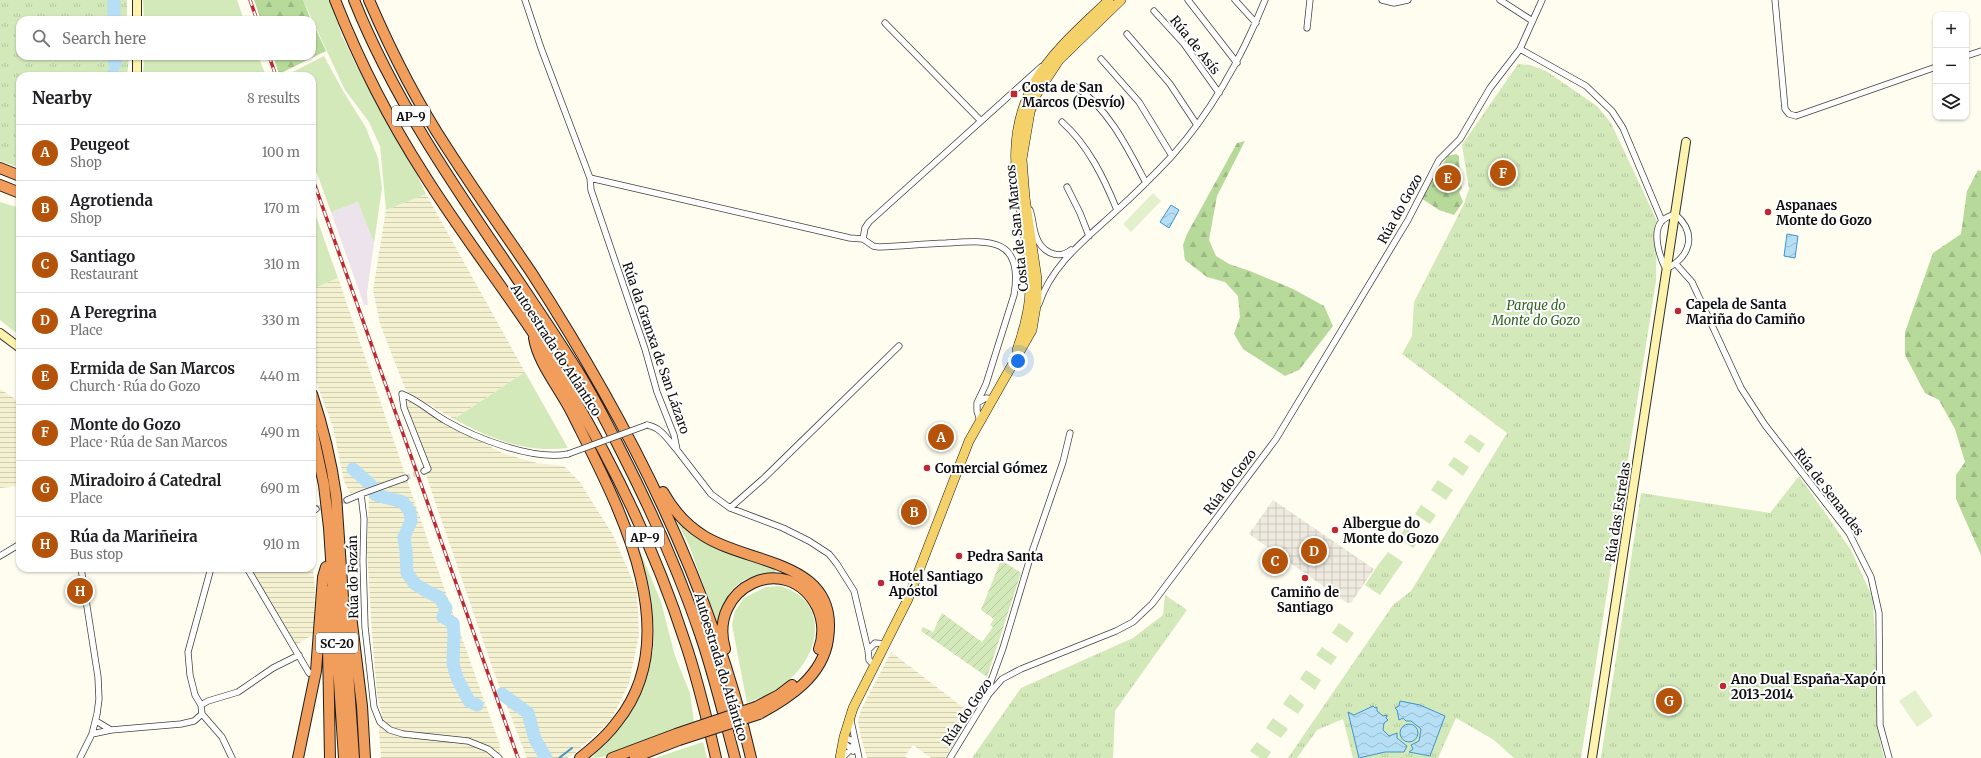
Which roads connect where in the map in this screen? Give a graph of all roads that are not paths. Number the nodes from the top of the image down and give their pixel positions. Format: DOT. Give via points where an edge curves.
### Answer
graph roads {
  1 [pos="138,0"];
  2 [pos="335,0"];
  3 [pos="354,0"];
  4 [pos="369,0"];
  5 [pos="525,0"];
  6 [pos="1109,0"];
  7 [pos="1121,0"];
  8 [pos="1188,0"];
  9 [pos="1235,0"];
  10 [pos="1265,0"];
  11 [pos="1310,0"];
  12 [pos="1382,0"];
  13 [pos="1408,0"];
  14 [pos="1500,0"];
  15 [pos="1542,0"];
  16 [pos="1775,0"];
  17 [pos="1154,11"];
  18 [pos="137,16"];
  19 [pos="1531,20"];
  20 [pos="885,23"];
  21 [pos="1256,23"];
  22 [pos="1307,28"];
  23 [pos="1127,34"];
  24 [pos="1520,49"];
  25 [pos="1981,51"];
  26 [pos="1969,55"];
  27 [pos="1057,56"];
  28 [pos="1100,58"];
  29 [pos="137,60"];
  30 [pos="1237,63"];
  31 [pos="1933,68"];
  32 [pos="137,72"];
  33 [pos="1024,83"];
  34 [pos="1076,87"];
  35 [pos="1031,90"];
  36 [pos="1013,93"];
  37 [pos="1219,93"];
  38 [pos="1030,112"];
  39 [pos="981,121"];
  40 [pos="1062,122"];
  41 [pos="1197,125"];
  42 [pos="1686,142"];
  43 [pos="1172,156"];
  44 [pos="0,168"];
  45 [pos="16,174"];
  46 [pos="590,178"];
  47 [pos="1146,183"];
  48 [pos="0,185"];
  49 [pos="1067,187"];
  50 [pos="16,191"];
  51 [pos="1025,198"];
  52 [pos="1118,210"];
  53 [pos="1675,214"];
  54 [pos="1662,221"];
  55 [pos="1088,236"];
  56 [pos="863,239"];
  57 [pos="1081,243"];
  58 [pos="1676,264"];
  59 [pos="1666,269"];
  60 [pos="1035,315"];
  61 [pos="0,333"];
  62 [pos="534,334"];
  63 [pos="16,345"];
  64 [pos="899,346"];
  65 [pos="1013,363"];
  66 [pos="986,384"];
  67 [pos="990,398"];
  68 [pos="977,403"];
  69 [pos="316,406"];
  70 [pos="620,420"];
  71 [pos="980,421"];
  72 [pos="1070,433"];
  73 [pos="316,447"];
  74 [pos="677,450"];
  75 [pos="424,472"];
  76 [pos="405,478"];
  77 [pos="361,494"];
  78 [pos="347,500"];
  79 [pos="730,508"];
  80 [pos="329,528"];
  81 [pos="16,546"];
  82 [pos="0,556"];
  83 [pos="326,567"];
  84 [pos="82,572"];
  85 [pos="210,572"];
  86 [pos="249,572"];
  87 [pos="344,602"];
  88 [pos="866,636"];
  89 [pos="875,643"];
  90 [pos="886,644"];
  91 [pos="868,650"];
  92 [pos="299,656"];
  93 [pos="875,666"];
  94 [pos="309,673"];
  95 [pos="731,683"];
  96 [pos="989,694"];
  97 [pos="201,705"];
  98 [pos="362,706"];
  99 [pos="757,711"];
  100 [pos="202,714"];
  101 [pos="850,716"];
  102 [pos="96,721"];
  103 [pos="111,730"];
  104 [pos="92,734"];
  105 [pos="678,737"];
  106 [pos="843,740"];
  107 [pos="855,742"];
  108 [pos="851,749"];
  109 [pos="80,758"];
  110 [pos="232,758"];
  111 [pos="298,758"];
  112 [pos="330,758"];
  113 [pos="344,758"];
  114 [pos="354,758"];
  115 [pos="365,758"];
  116 [pos="369,758"];
  117 [pos="499,758"];
  118 [pos="580,758"];
  119 [pos="612,758"];
  120 [pos="632,758"];
  121 [pos="716,758"];
  122 [pos="735,758"];
  123 [pos="751,758"];
  124 [pos="841,758"];
  125 [pos="859,758"];
  126 [pos="950,758"];
  127 [pos="1592,758"];
  128 [pos="1890,758"];
  1 -- 18 [label="street"];
  2 -- 62 [label="highway, Autoestrada do Atlántico / AP-9" via="362,64 405,142 440,199"];
  3 -- 122 [label="highway, Autoestrada do Atlántico / AP-9" via="408,111 578,372 647,502 701,636"];
  4 -- 70 [label="highway" via="401,71 429,120 531,273"];
  5 -- 46 [label="street, Rúa da Granxa de San Lázaro"];
  6 -- 27 [label="main road, Costa de San Marcos"];
  7 -- 27 [label="main road, Costa de San Marcos"];
  8 -- 30 [label="street"];
  9 -- 21 [label="street"];
  10 -- 21 [label="street"];
  11 -- 22 [label="street"];
  12 -- 13 [label="street" via="1394,3"];
  14 -- 19 [label="street"];
  15 -- 19 [label="street, Rúa do Gozo"];
  16 -- 31 [label="street" via="1785,109 1789,114 1796,116"];
  17 -- 37 [label="street, Rúa de Asís" via="1184,44"];
  19 -- 24 [label="street, Rúa do Gozo"];
  20 -- 39 [label="street"];
  21 -- 30 [label="street"];
  23 -- 41 [label="street" via="1170,84"];
  24 -- 54 [label="street" via="1586,86 1612,111 1623,128"];
  24 -- 96 [label="street, Rúa do Gozo" via="1490,88 1460,139 1439,160 1408,220 1276,439 1152,604 1136,619 1116,631 1010,674"];
  25 -- 26 [label="street"];
  27 -- 33 [label="street"];
  27 -- 35 [label="main road, Costa de San Marcos"];
  27 -- 38 [label="main road, Costa de San Marcos"];
  28 -- 43 [label="street" via="1138,102"];
  29 -- 32 [label="street"];
  30 -- 37 [label="street"];
  33 -- 35 [label="street"];
  33 -- 35 [label="street" via="1031,80"];
  33 -- 36 [label="street"];
  34 -- 47 [label="street" via="1100,109 1112,125"];
  35 -- 36 [label="street"];
  35 -- 38 [label="main road"];
  35 -- 65 [label="main road, Costa de San Marcos" via="1018,132 1014,162 1030,289 1025,325"];
  36 -- 39 [label="street"];
  37 -- 41 [label="street"];
  38 -- 51 [label="main road, Costa de San Marcos" via="1023,152"];
  39 -- 56 [label="street" via="869,222"];
  40 -- 52 [label="street" via="1095,163"];
  41 -- 43 [label="street"];
  42 -- 53 [label="street, Rúa das Estrelas"];
  43 -- 47 [label="street"];
  44 -- 45 [label="highway"];
  46 -- 56 [label="street" via="710,207"];
  46 -- 74 [label="street, Rúa da Granxa de San Lázaro" via="591,190"];
  47 -- 52 [label="street"];
  48 -- 50 [label="highway"];
  49 -- 55 [label="street"];
  51 -- 57 [label="street" via="1033,218 1035,234 1046,250 1061,255"];
  51 -- 60 [label="main road, Costa de San Marcos" via="1036,270"];
  52 -- 55 [label="street"];
  53 -- 54 [label="street"];
  53 -- 58 [label="street" via="1685,226 1689,240 1688,249"];
  53 -- 59 [label="street, Rúa das Estrelas"];
  54 -- 59 [label="street, Rúa das Estrelas" via="1658,233 1658,246"];
  55 -- 57 [label="street"];
  56 -- 66 [label="street, Costa de San Marcos" via="879,247 982,241 1003,247 1009,254 1015,268 1014,296"];
  57 -- 60 [label="street" via="1051,278"];
  58 -- 59 [label="street"];
  58 -- 128 [label="street, Rúa de Senandes" via="1692,282 1741,388 1765,425 1849,533 1871,577 1879,613 1880,726"];
  59 -- 127 [label="street, Rúa das Estrelas"];
  60 -- 65 [label="main road, Costa de San Marcos" via="1031,334"];
  61 -- 63 [label="street"];
  62 -- 118 [label="highway" via="536,351 571,411 614,500 633,550 648,614 648,641 639,684 619,721"];
  62 -- 121 [label="highway, Autoestrada do Atlántico / AP-9" via="602,448 647,542 685,641 702,696"];
  64 -- 79 [label="street"];
  65 -- 67 [label="main road, Costa de San Marcos"];
  66 -- 67 [label="street, Costa de San Marcos"];
  66 -- 68 [label="street, Costa de San Marcos"];
  67 -- 68 [label="street"];
  67 -- 71 [label="main road, Costa de San Marcos"];
  68 -- 71 [label="street"];
  69 -- 87 [label="highway, SC-20" via="332,468"];
  70 -- 95 [label="highway" via="676,535 710,620"];
  70 -- 99 [label="highway" via="626,423 654,478 676,512 691,526 716,542 796,571 822,598 829,614 830,627 828,642 815,671 804,685 783,701"];
  71 -- 90 [label="main road, Costa de San Marcos" via="957,470 913,589"];
  72 -- 96 [label="street" via="1003,648 990,681"];
  73 -- 80 [label="highway, SC-20"];
  74 -- 75 [label="street, bridge" via="659,429 647,425 559,456 512,449 485,440 446,421 416,400 402,394 404,408 428,469"];
  74 -- 79 [label="street, Rúa da Granxa de San Lázaro" via="711,494"];
  76 -- 77 [label="street"];
  77 -- 78 [label="street"];
  77 -- 117 [label="street, Rúa do Fozán" via="364,519 365,627 374,706 380,722 390,730 403,734 468,741 488,749"];
  79 -- 88 [label="street, Rúa da Granxa de San Lázaro" via="783,528 829,554 854,591"];
  80 -- 83 [label="highway" via="324,536"];
  80 -- 113 [label="highway, SC-20"];
  81 -- 82 [label="street"];
  83 -- 111 [label="highway" via="323,577 316,671"];
  83 -- 112 [label="highway"];
  84 -- 102 [label="street" via="98,677"];
  85 -- 97 [label="street" via="188,652 190,675 195,695"];
  86 -- 92 [label="street"];
  87 -- 98 [label="highway" via="351,615"];
  87 -- 114 [label="highway, SC-20"];
  88 -- 89 [label="street"];
  88 -- 91 [label="street, Rúa da Granxa de San Lázaro"];
  89 -- 90 [label="street"];
  89 -- 91 [label="street"];
  90 -- 93 [label="main road, Costa de San Marcos"];
  91 -- 93 [label="street, Rúa da Granxa de San Lázaro" via="869,660"];
  92 -- 94 [label="street"];
  92 -- 97 [label="street" via="273,668 238,692"];
  93 -- 101 [label="main road, Costa de San Marcos"];
  95 -- 99 [label="highway" via="733,675 722,634 728,606 741,590 761,580 773,578 797,584 813,600 820,615 821,642 816,656 800,680"];
  95 -- 123 [label="highway"];
  96 -- 126 [label="street, Rúa do Gozo"];
  97 -- 100 [label="street"];
  98 -- 115 [label="highway"];
  98 -- 116 [label="highway"];
  99 -- 105 [label="highway, bridge"];
  100 -- 103 [label="street" via="194,721 182,724"];
  100 -- 110 [label="street" via="222,737"];
  101 -- 106 [label="main road, Costa de San Marcos"];
  101 -- 107 [label="street"];
  102 -- 103 [label="street"];
  102 -- 104 [label="street"];
  103 -- 104 [label="street"];
  104 -- 109 [label="street"];
  105 -- 119 [label="highway"];
  105 -- 120 [label="highway"];
  106 -- 107 [label="street"];
  106 -- 108 [label="street"];
  106 -- 124 [label="main road, Costa de San Marcos"];
  107 -- 108 [label="street"];
  107 -- 125 [label="street"];
  108 -- 124 [label="street"];
  108 -- 125 [label="street"];
}
